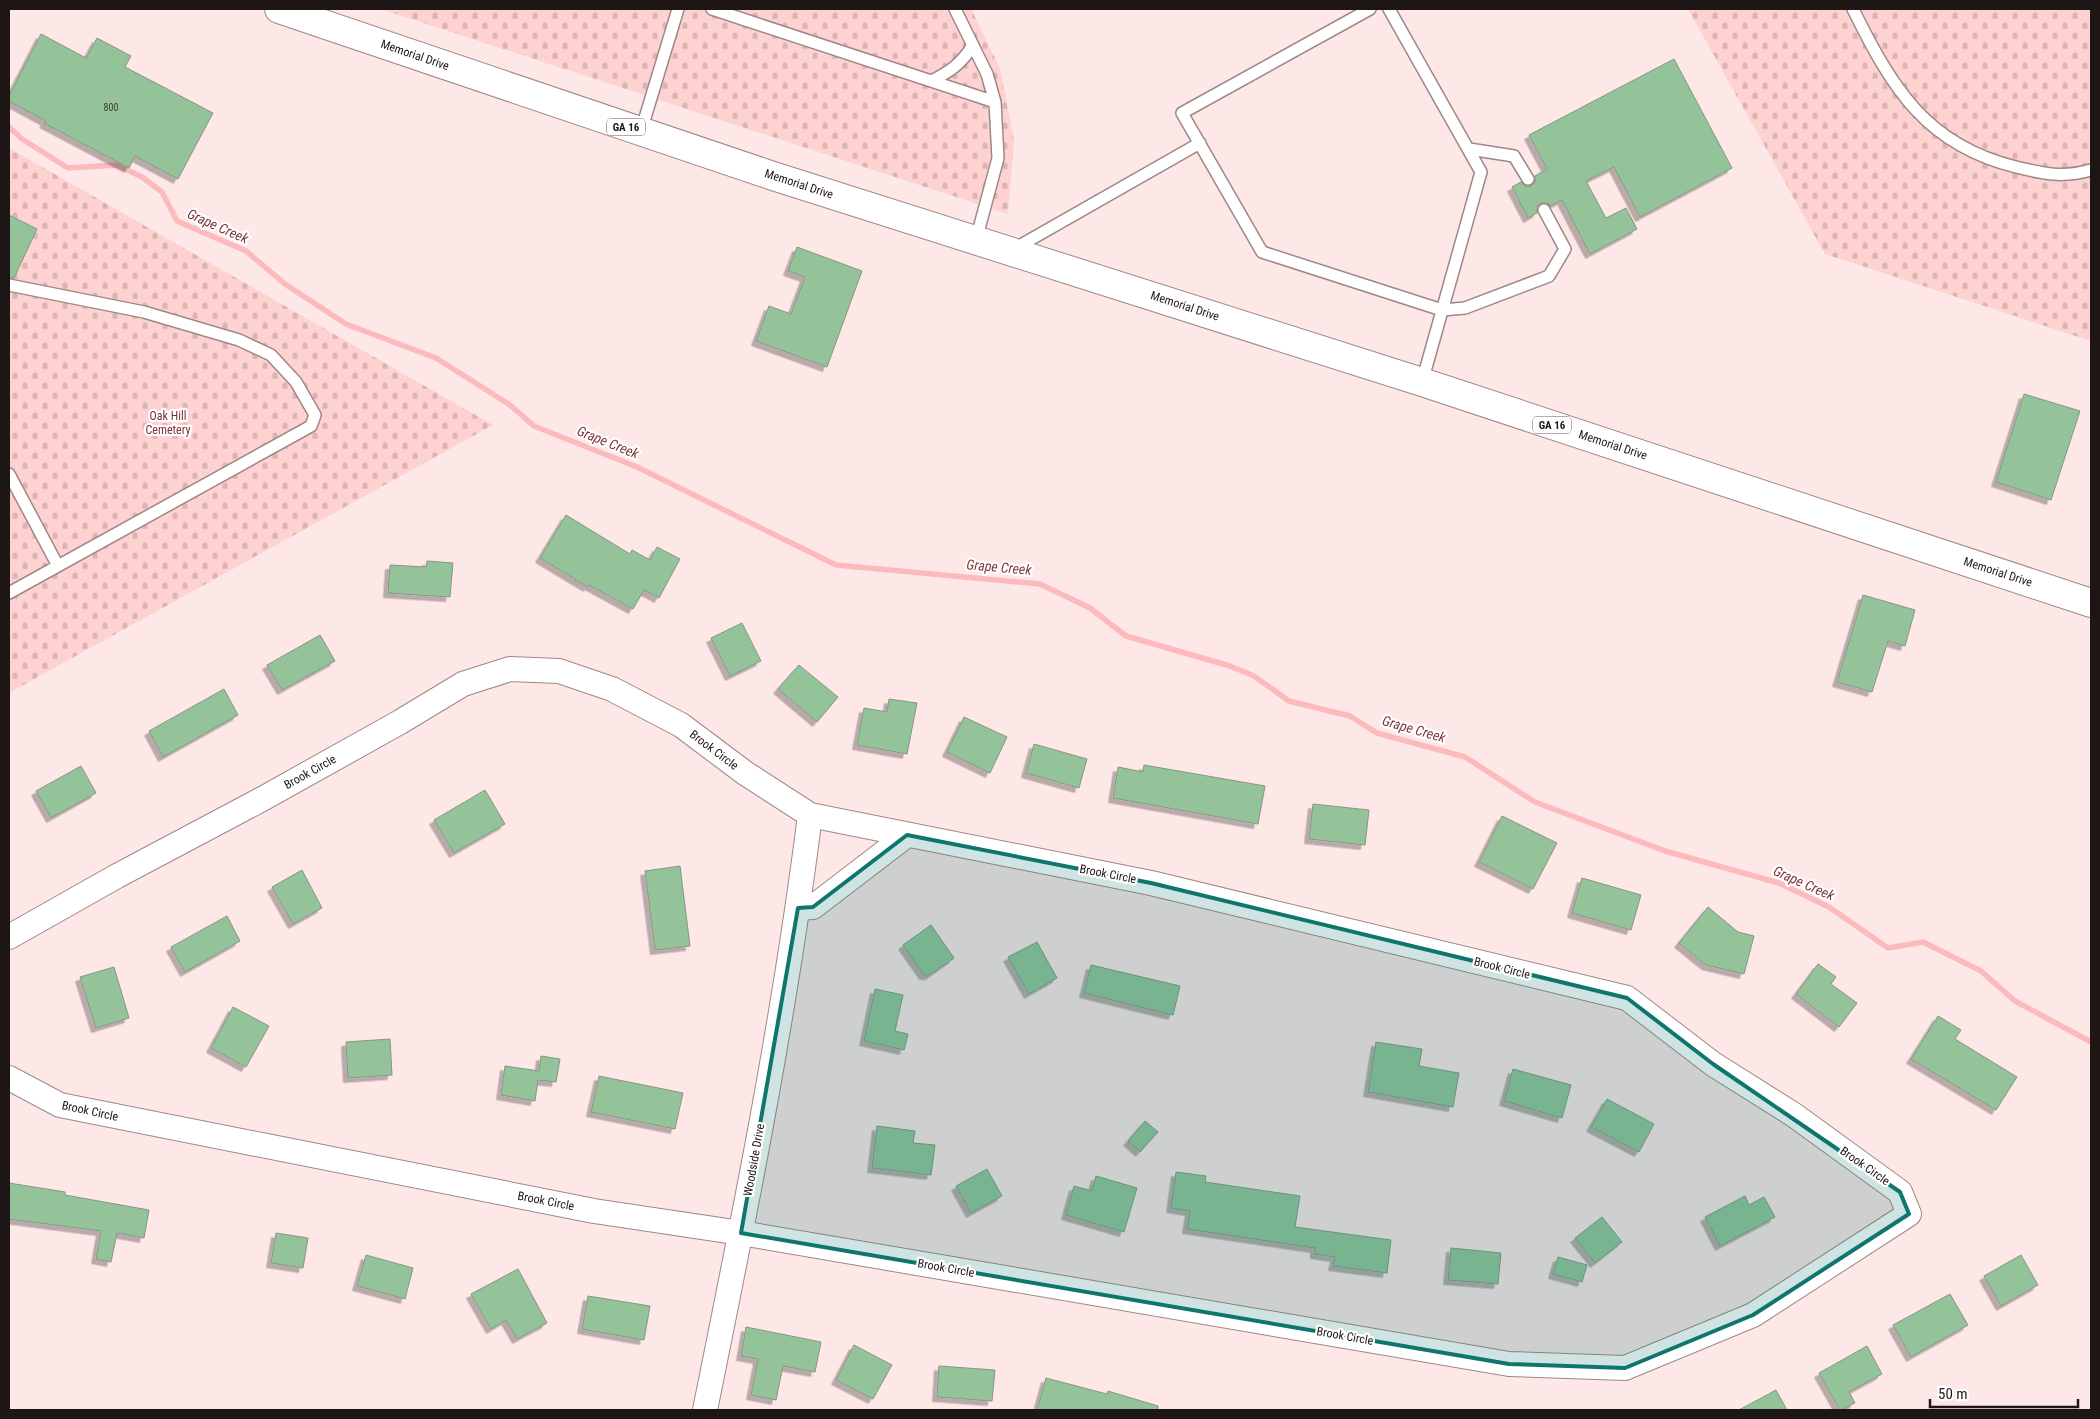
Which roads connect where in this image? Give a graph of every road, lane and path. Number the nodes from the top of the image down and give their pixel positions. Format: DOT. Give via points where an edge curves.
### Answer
graph roads {
  1 [pos="279,9"];
  2 [pos="678,9"];
  3 [pos="712,9"];
  4 [pos="955,9"];
  5 [pos="1370,9"];
  6 [pos="1389,9"];
  7 [pos="1853,9"];
  8 [pos="973,46"];
  9 [pos="931,81"];
  10 [pos="995,102"];
  11 [pos="641,132"];
  12 [pos="1200,143"];
  13 [pos="1469,149"];
  14 [pos="2091,170"];
  15 [pos="1528,179"];
  16 [pos="1544,210"];
  17 [pos="976,240"];
  18 [pos="1011,250"];
  19 [pos="9,285"];
  20 [pos="1442,310"];
  21 [pos="1422,382"];
  22 [pos="9,474"];
  23 [pos="58,566"];
  24 [pos="9,593"];
  25 [pos="2091,603"];
  26 [pos="810,815"];
  27 [pos="907,834"];
  28 [pos="798,908"];
  29 [pos="9,938"];
  30 [pos="9,1078"];
  31 [pos="741,1233"];
  32 [pos="705,1410"];
  1 -- 11 [label="main road, Memorial Drive / GA 16"];
  2 -- 11 [label="lane"];
  3 -- 9 [label="lane"];
  4 -- 8 [label="lane"];
  5 -- 12 [label="lane" via="1182,112"];
  6 -- 13 [label="lane"];
  7 -- 14 [label="lane" via="1895,85 1928,124 1964,148 2001,163 2045,174 2071,176"];
  8 -- 9 [label="lane" via="952,71"];
  8 -- 10 [label="lane" via="987,74"];
  9 -- 10 [label="lane"];
  10 -- 17 [label="lane" via="998,158"];
  11 -- 17 [label="main road, Memorial Drive / GA 16"];
  12 -- 18 [label="lane"];
  12 -- 20 [label="lane" via="1262,252"];
  13 -- 15 [label="lane" via="1514,156"];
  13 -- 20 [label="lane" via="1482,172"];
  16 -- 20 [label="lane" via="1565,249 1549,276 1465,308"];
  17 -- 18 [label="main road, Memorial Drive / GA 16"];
  18 -- 21 [label="main road, Memorial Drive / GA 16"];
  19 -- 23 [label="lane" via="144,312 239,340 271,355 296,382 315,415 311,426"];
  20 -- 21 [label="lane"];
  21 -- 25 [label="main road, Memorial Drive / GA 16"];
  22 -- 23 [label="lane"];
  23 -- 24 [label="lane"];
  26 -- 27 [label="street, Brook Circle"];
  26 -- 28 [label="street, Woodside Drive"];
  26 -- 29 [label="street, Brook Circle" via="681,726 612,689 559,672 510,669 463,684"];
  27 -- 28 [label="street" via="813,907"];
  27 -- 31 [label="street, Brook Circle" via="1151,883 1627,998 1713,1064 1794,1115 1900,1192 1909,1214 1753,1315 1625,1368 1509,1364"];
  28 -- 31 [label="street, Woodside Drive"];
  30 -- 31 [label="street, Brook Circle" via="60,1105 594,1211"];
  31 -- 32 [label="street, Woodside Drive"];
}
